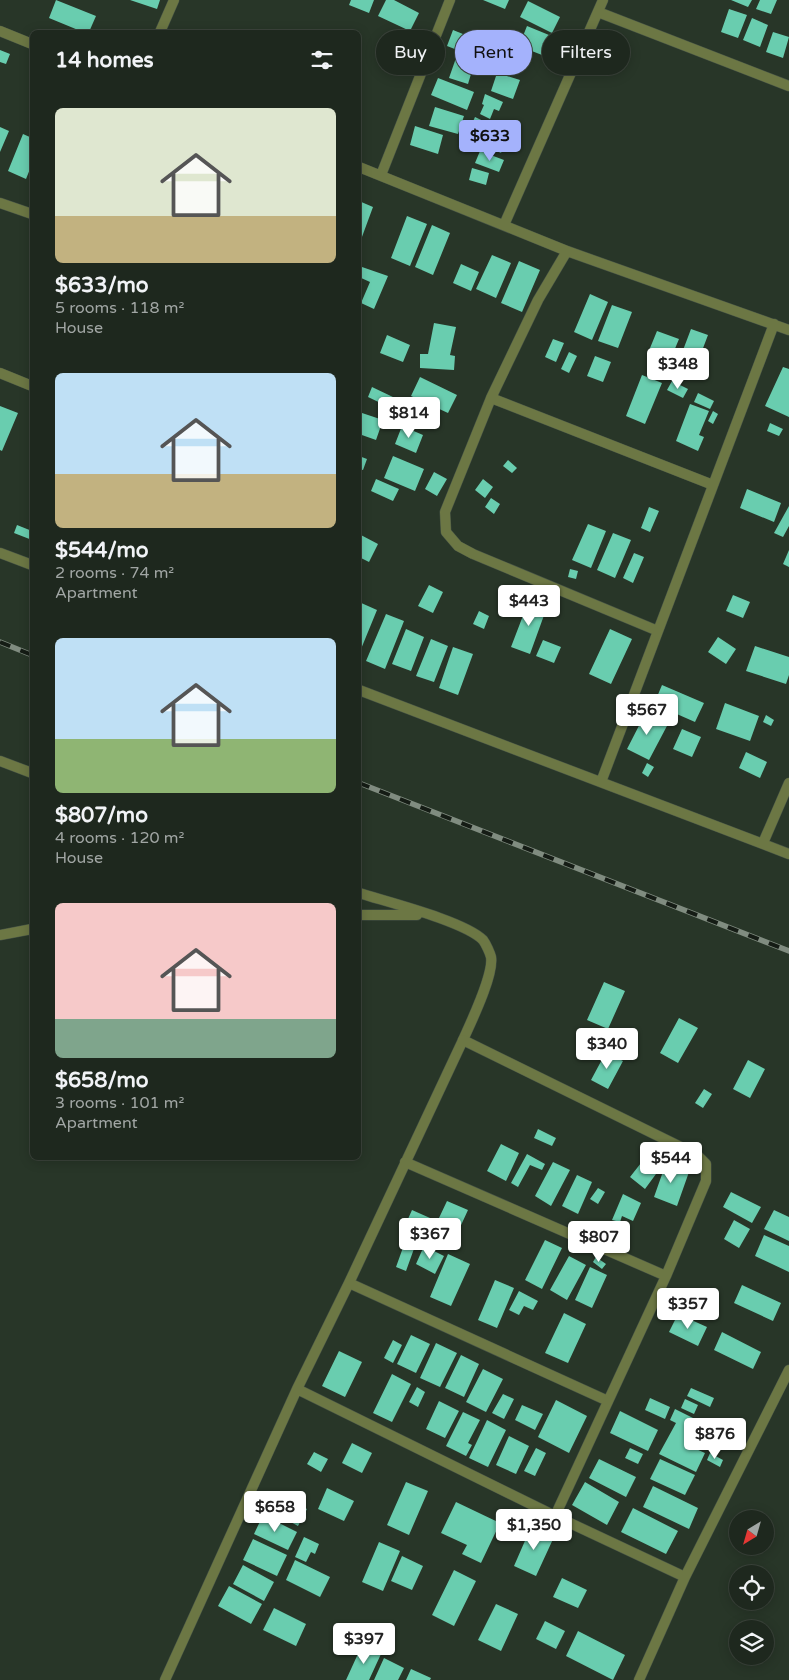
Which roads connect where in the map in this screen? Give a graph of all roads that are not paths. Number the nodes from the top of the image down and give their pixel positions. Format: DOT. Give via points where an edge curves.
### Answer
graph roads {
  1 [pos="174,0"];
  2 [pos="450,0"];
  3 [pos="603,0"];
  4 [pos="598,12"];
  5 [pos="161,30"];
  6 [pos="0,31"];
  7 [pos="30,43"];
  8 [pos="789,86"];
  9 [pos="361,168"];
  10 [pos="381,175"];
  11 [pos="0,202"];
  12 [pos="30,213"];
  13 [pos="504,225"];
  14 [pos="567,251"];
  15 [pos="774,324"];
  16 [pos="789,330"];
  17 [pos="0,373"];
  18 [pos="30,385"];
  19 [pos="491,398"];
  20 [pos="713,485"];
  21 [pos="0,553"];
  22 [pos="30,565"];
  23 [pos="658,631"];
  24 [pos="361,691"];
  25 [pos="0,761"];
  26 [pos="30,773"];
  27 [pos="600,782"];
  28 [pos="789,782"];
  29 [pos="763,843"];
  30 [pos="789,854"];
  31 [pos="361,894"];
  32 [pos="361,915"];
  33 [pos="428,915"];
  34 [pos="30,929"];
  35 [pos="0,935"];
  36 [pos="463,1040"];
  37 [pos="405,1162"];
  38 [pos="666,1276"];
  39 [pos="349,1283"];
  40 [pos="789,1370"];
  41 [pos="296,1389"];
  42 [pos="608,1401"];
  43 [pos="555,1516"];
  44 [pos="685,1577"];
  45 [pos="165,1680"];
  46 [pos="639,1680"];
  1 -- 5 [label="street"];
  2 -- 10 [label="street"];
  3 -- 4 [label="street"];
  4 -- 8 [label="street"];
  4 -- 13 [label="street"];
  6 -- 7 [label="street"];
  9 -- 10 [label="street"];
  10 -- 13 [label="street"];
  11 -- 12 [label="street"];
  13 -- 14 [label="street"];
  14 -- 15 [label="street"];
  14 -- 19 [label="street" via="538,300"];
  15 -- 16 [label="street"];
  15 -- 20 [label="street"];
  17 -- 18 [label="street"];
  19 -- 20 [label="street"];
  19 -- 23 [label="street" via="445,512 446,532 458,546 473,554"];
  20 -- 23 [label="street"];
  21 -- 22 [label="street"];
  23 -- 27 [label="street"];
  24 -- 27 [label="street"];
  25 -- 26 [label="street"];
  27 -- 29 [label="street"];
  28 -- 29 [label="street"];
  29 -- 30 [label="street"];
  31 -- 33 [label="street"];
  32 -- 33 [label="street"];
  33 -- 36 [label="street" via="470,931 484,941 491,958 486,985"];
  34 -- 35 [label="street"];
  36 -- 37 [label="street"];
  36 -- 38 [label="street" via="696,1155 706,1164 706,1181"];
  37 -- 38 [label="street"];
  37 -- 39 [label="street"];
  38 -- 42 [label="street"];
  39 -- 41 [label="street"];
  39 -- 42 [label="street"];
  40 -- 44 [label="street"];
  41 -- 43 [label="street"];
  41 -- 45 [label="street"];
  42 -- 43 [label="street"];
  43 -- 44 [label="street"];
  44 -- 46 [label="street"];
}
